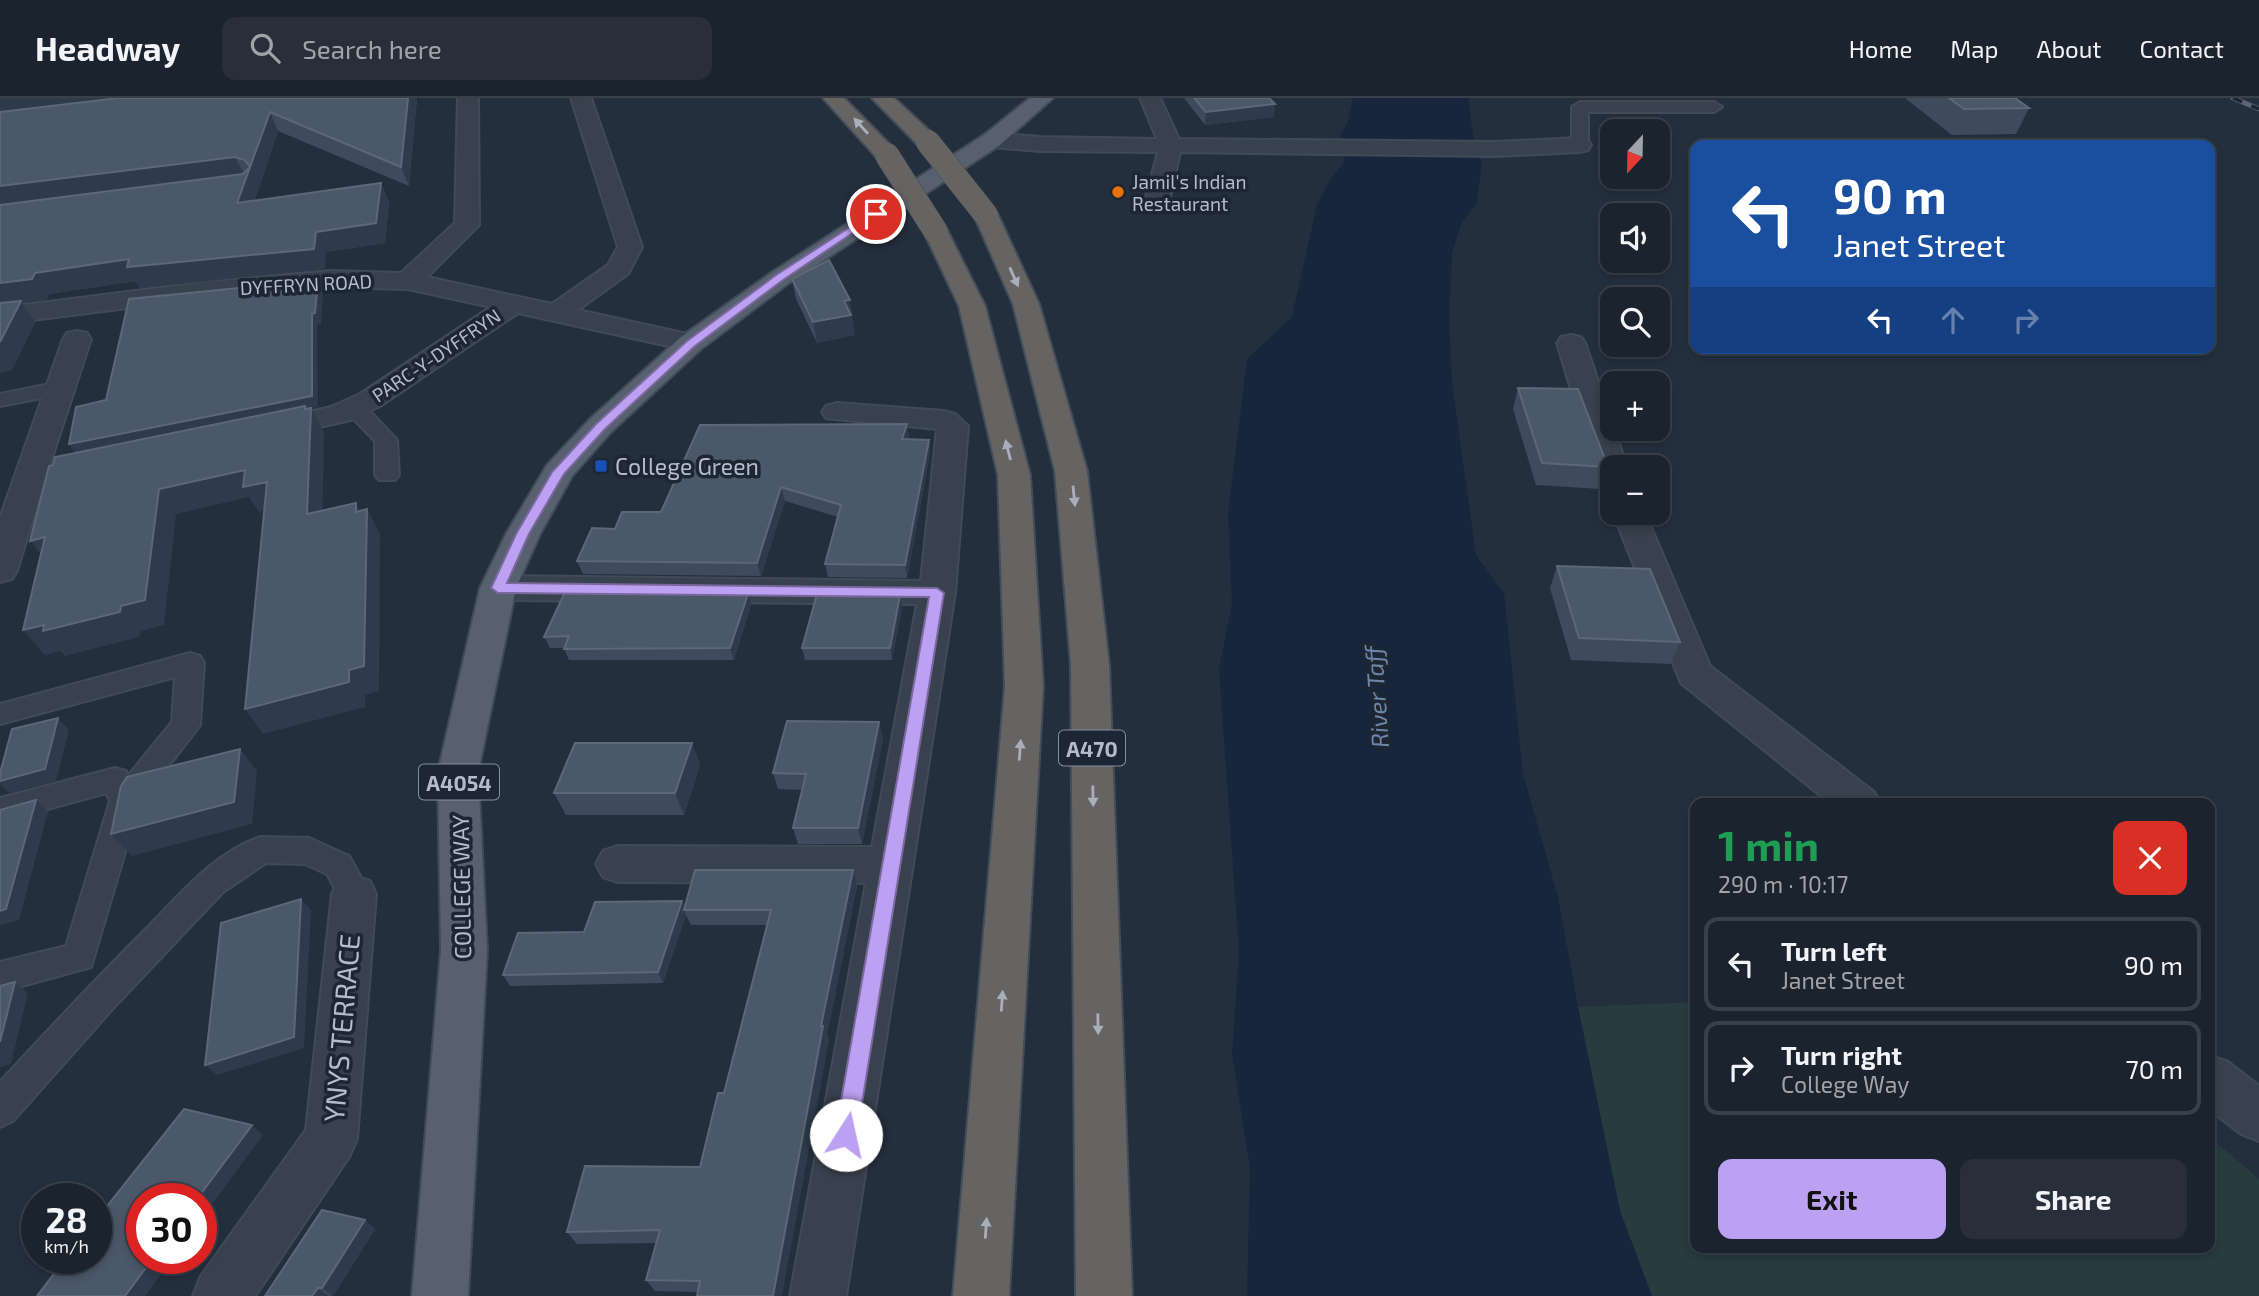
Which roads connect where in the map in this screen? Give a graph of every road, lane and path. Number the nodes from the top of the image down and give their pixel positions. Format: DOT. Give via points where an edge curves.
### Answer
graph roads {
  1 [pos="468,98"];
  2 [pos="581,98"];
  3 [pos="832,98"];
  4 [pos="882,98"];
  5 [pos="1042,98"];
  6 [pos="1150,98"];
  7 [pos="1579,102"];
  8 [pos="1714,107"];
  9 [pos="992,140"];
  10 [pos="1171,145"];
  11 [pos="1580,145"];
  12 [pos="1158,197"];
  13 [pos="408,281"];
  14 [pos="514,303"];
  15 [pos="557,313"];
  16 [pos="0,316"];
  17 [pos="77,339"];
  18 [pos="1571,342"];
  19 [pos="691,343"];
  20 [pos="60,388"];
  21 [pos="0,400"];
  22 [pos="353,408"];
  23 [pos="836,412"];
  24 [pos="239,435"];
  25 [pos="1607,455"];
  26 [pos="134,456"];
  27 [pos="387,475"];
  28 [pos="29,478"];
  29 [pos="1634,525"];
  30 [pos="2,559"];
  31 [pos="498,588"];
  32 [pos="937,593"];
  33 [pos="0,714"];
  34 [pos="1853,798"];
  35 [pos="125,801"];
  36 [pos="0,810"];
  37 [pos="618,864"];
  38 [pos="892,865"];
  39 [pos="354,894"];
  40 [pos="0,977"];
  41 [pos="2215,1083"];
  42 [pos="0,1109"];
  43 [pos="2259,1117"];
  44 [pos="221,1296"];
  45 [pos="440,1296"];
  46 [pos="818,1296"];
  47 [pos="981,1296"];
  48 [pos="1104,1296"];
  1 -- 13 [label="street" via="467,225"];
  2 -- 15 [label="street" via="630,247 619,269"];
  47 -- 3 [label="highway, one-way, bridge" via="1024,686 1014,475 972,306 936,232 887,155"];
  4 -- 48 [label="highway, A470, one-way, bridge" via="928,142 986,215 1027,304 1072,471 1090,665"];
  5 -- 9 [label="main road, A4054"];
  6 -- 10 [label="street"];
  7 -- 8 [label="lane"];
  7 -- 11 [label="lane"];
  9 -- 10 [label="street"];
  9 -- 19 [label="main road, A4054" via="780,278"];
  10 -- 11 [label="street" via="1496,149"];
  10 -- 12 [label="street"];
  13 -- 14 [label="street, DYFFRYN ROAD"];
  13 -- 16 [label="street, DYFFRYN ROAD" via="331,279"];
  14 -- 15 [label="street, DYFFRYN ROAD"];
  14 -- 22 [label="street, PARC-Y-DYFFRYN" via="411,375"];
  15 -- 19 [label="street, DYFFRYN ROAD"];
  17 -- 20 [label="street"];
  18 -- 25 [label="street"];
  19 -- 31 [label="main road, COLLEGE WAY / A4054" via="600,426 558,472"];
  20 -- 21 [label="lane"];
  20 -- 28 [label="street"];
  22 -- 24 [label="street, PARC-Y-DYFFRYN"];
  22 -- 27 [label="lane" via="386,440"];
  23 -- 32 [label="street" via="944,419 953,426"];
  26 -- 28 [label="street"];
  28 -- 30 [label="street"];
  29 -- 34 [label="street" via="1694,674"];
  31 -- 32 [label="street"];
  31 -- 45 [label="main road, COLLEGE WAY / A4054" via="458,772 464,950"];
  32 -- 38 [label="street"];
  33 -- 35 [label="lane" via="190,663 186,725"];
  35 -- 36 [label="lane" via="116,779"];
  35 -- 40 [label="lane" via="79,957"];
  37 -- 38 [label="street"];
  38 -- 46 [label="street"];
  39 -- 42 [label="lane" via="338,865 309,850 260,850 212,883"];
  39 -- 44 [label="street, YNYS TERRACE" via="331,1139"];
  41 -- 43 [label="street"];
}
